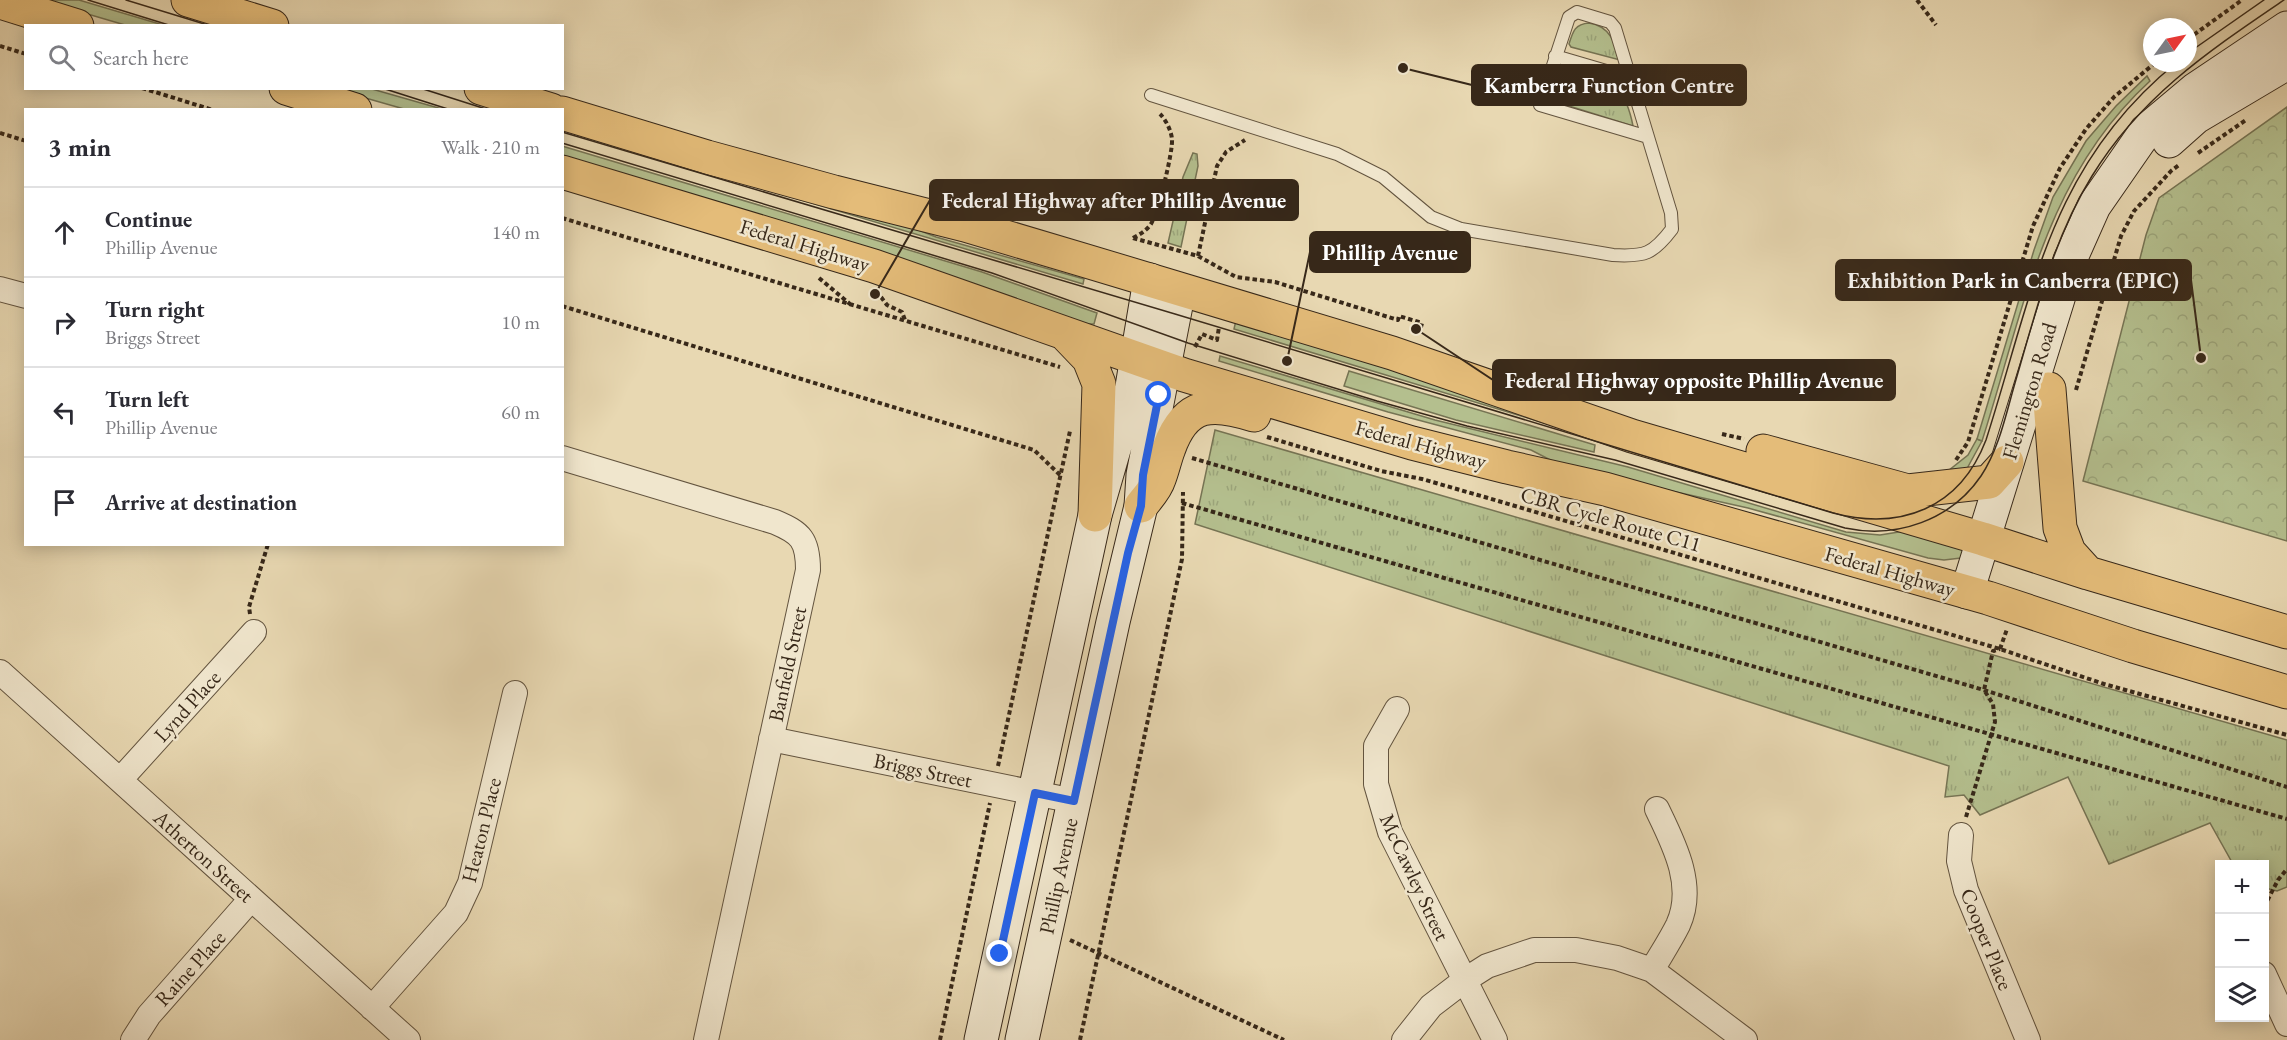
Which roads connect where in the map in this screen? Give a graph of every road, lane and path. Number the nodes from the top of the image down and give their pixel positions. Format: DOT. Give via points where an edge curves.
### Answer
graph roads {
  1 [pos="188,0"];
  2 [pos="1917,0"];
  3 [pos="2241,0"];
  4 [pos="0,2"];
  5 [pos="71,24"];
  6 [pos="266,24"];
  7 [pos="1936,25"];
  8 [pos="2287,28"];
  9 [pos="2197,32"];
  10 [pos="0,46"];
  11 [pos="24,53"];
  12 [pos="1555,56"];
  13 [pos="2287,63"];
  14 [pos="2144,72"];
  15 [pos="1630,78"];
  16 [pos="148,90"];
  17 [pos="292,90"];
  18 [pos="487,90"];
  19 [pos="1151,95"];
  20 [pos="207,108"];
  21 [pos="349,108"];
  22 [pos="545,108"];
  23 [pos="1155,109"];
  24 [pos="564,114"];
  25 [pos="2248,118"];
  26 [pos="0,133"];
  27 [pos="1648,137"];
  28 [pos="24,140"];
  29 [pos="1247,140"];
  30 [pos="2190,158"];
  31 [pos="2180,165"];
  32 [pos="564,173"];
  33 [pos="564,219"];
  34 [pos="1198,256"];
  35 [pos="1165,285"];
  36 [pos="0,289"];
  37 [pos="875,294"];
  38 [pos="24,295"];
  39 [pos="564,307"];
  40 [pos="905,320"];
  41 [pos="1420,331"];
  42 [pos="1061,350"];
  43 [pos="1150,363"];
  44 [pos="2062,390"];
  45 [pos="1070,429"];
  46 [pos="1259,435"];
  47 [pos="1412,443"];
  48 [pos="1675,448"];
  49 [pos="1191,458"];
  50 [pos="564,459"];
  51 [pos="2007,462"];
  52 [pos="1952,463"];
  53 [pos="1060,476"];
  54 [pos="1141,506"];
  55 [pos="1095,515"];
  56 [pos="1993,543"];
  57 [pos="267,546"];
  58 [pos="2088,573"];
  59 [pos="1977,595"];
  60 [pos="254,632"];
  61 [pos="2287,632"];
  62 [pos="2000,649"];
  63 [pos="0,672"];
  64 [pos="1984,690"];
  65 [pos="2287,692"];
  66 [pos="515,693"];
  67 [pos="1397,709"];
  68 [pos="1992,733"];
  69 [pos="2287,735"];
  70 [pos="771,739"];
  71 [pos="120,780"];
  72 [pos="994,784"];
  73 [pos="2287,787"];
  74 [pos="1035,793"];
  75 [pos="1074,801"];
  76 [pos="1657,809"];
  77 [pos="2287,819"];
  78 [pos="1961,835"];
  79 [pos="2287,869"];
  80 [pos="251,899"];
  81 [pos="2269,899"];
  82 [pos="1046,932"];
  83 [pos="1099,953"];
  84 [pos="1652,970"];
  85 [pos="1465,980"];
  86 [pos="2269,983"];
  87 [pos="372,1008"];
  88 [pos="2287,1024"];
  89 [pos="133,1040"];
  90 [pos="408,1040"];
  91 [pos="706,1040"];
  92 [pos="939,1040"];
  93 [pos="981,1040"];
  94 [pos="1022,1040"];
  95 [pos="1080,1040"];
  96 [pos="1284,1040"];
  97 [pos="1404,1040"];
  98 [pos="1495,1040"];
  99 [pos="1745,1040"];
  100 [pos="2028,1040"];
  1 -- 6 [label="highway"];
  2 -- 7 [label="path"];
  3 -- 9 [label="path"];
  4 -- 5 [label="highway"];
  8 -- 51 [label="main road, Flemington Road" via="2196,89 2146,131 2104,190 2070,260"];
  10 -- 11 [label="path"];
  12 -- 15 [label="lane"];
  12 -- 15 [label="lane" via="1569,17 1577,12 1610,22 1616,28"];
  12 -- 27 [label="lane" via="1540,105"];
  13 -- 44 [label="main road, Flemington Road" via="2196,117 2166,144 2122,195 2082,271"];
  14 -- 52 [label="path" via="2114,97 2060,168 2033,226 1968,442"];
  15 -- 27 [label="lane"];
  16 -- 20 [label="path"];
  17 -- 21 [label="highway"];
  18 -- 22 [label="highway"];
  19 -- 27 [label="lane" via="1337,154 1383,177 1431,217 1461,229 1613,255 1644,254 1658,247 1672,229 1671,213"];
  23 -- 34 [label="path" via="1163,117 1172,140 1152,223 1132,238"];
  24 -- 35 [label="highway"];
  25 -- 30 [label="path"];
  26 -- 28 [label="path"];
  29 -- 34 [label="path" via="1226,152 1217,166"];
  31 -- 44 [label="path" via="2134,211"];
  32 -- 42 [label="highway, Federal Highway" via="874,266"];
  33 -- 40 [label="path"];
  34 -- 41 [label="path" via="1236,277 1275,282 1398,320 1399,316 1422,323"];
  35 -- 43 [label="main road, Phillip Avenue"];
  35 -- 48 [label="highway" via="1392,353"];
  36 -- 38 [label="street"];
  37 -- 40 [label="path" via="902,312"];
  39 -- 53 [label="path" via="1034,450"];
  40 -- 42 [label="path"];
  42 -- 43 [label="highway, Federal Highway"];
  42 -- 55 [label="highway" via="1092,364 1099,384"];
  43 -- 47 [label="highway, Federal Highway"];
  43 -- 54 [label="main road, Phillip Avenue"];
  43 -- 55 [label="main road, Phillip Avenue" via="1132,387"];
  44 -- 56 [label="main road, Flemington Road"];
  44 -- 58 [label="highway" via="2060,528 2069,552"];
  45 -- 53 [label="path"];
  46 -- 62 [label="path, CBR Cycle Route C11"];
  47 -- 54 [label="highway" via="1393,450 1366,450 1232,408 1209,407 1180,426 1159,482"];
  47 -- 59 [label="highway, Federal Highway" via="1605,489"];
  48 -- 51 [label="highway" via="1736,444 1908,491 1989,482"];
  48 -- 56 [label="highway"];
  49 -- 64 [label="path"];
  50 -- 70 [label="street, Banfield Street" via="796,531 808,550 808,570"];
  51 -- 56 [label="main road, Flemington Road"];
  53 -- 72 [label="path"];
  54 -- 75 [label="main road, Phillip Avenue"];
  55 -- 74 [label="main road, Phillip Avenue"];
  56 -- 58 [label="highway"];
  56 -- 59 [label="main road, Flemington Road"];
  57 -- 60 [label="path" via="249,607"];
  58 -- 61 [label="highway"];
  59 -- 65 [label="highway, Federal Highway"];
  60 -- 71 [label="street, Lynd Place"];
  62 -- 64 [label="path" via="1993,651"];
  62 -- 69 [label="path, CBR Cycle Route C11" via="2104,684"];
  63 -- 71 [label="street, Atherton Street"];
  64 -- 68 [label="path" via="1993,704"];
  64 -- 73 [label="path"];
  66 -- 87 [label="street, Heaton Place" via="470,883 456,913"];
  67 -- 85 [label="street, McCawley Street" via="1376,746 1376,784 1390,832"];
  68 -- 77 [label="path"];
  68 -- 78 [label="path"];
  68 -- 83 [label="path" via="1182,503 1182,559"];
  70 -- 72 [label="street, Briggs Street"];
  70 -- 91 [label="street, Banfield Street"];
  71 -- 80 [label="street, Atherton Street"];
  72 -- 74 [label="street, Briggs Street"];
  72 -- 92 [label="path"];
  74 -- 75 [label="street, Briggs Street"];
  74 -- 93 [label="main road, Phillip Avenue"];
  75 -- 82 [label="main road, Phillip Avenue"];
  76 -- 84 [label="street" via="1678,852 1684,888 1678,924"];
  78 -- 100 [label="street, Cooper Place" via="1959,861 1966,890"];
  79 -- 81 [label="path"];
  80 -- 87 [label="street, Atherton Street"];
  80 -- 89 [label="street, Raine Place" via="149,1015"];
  82 -- 83 [label="path"];
  82 -- 94 [label="main road, Phillip Avenue"];
  83 -- 95 [label="path"];
  83 -- 96 [label="path"];
  84 -- 85 [label="street" via="1576,950 1534,950 1487,966"];
  84 -- 99 [label="street"];
  85 -- 97 [label="street" via="1431,1006"];
  85 -- 98 [label="street, McCawley Street"];
  86 -- 88 [label="street"];
  87 -- 90 [label="street, Atherton Street"];
}
